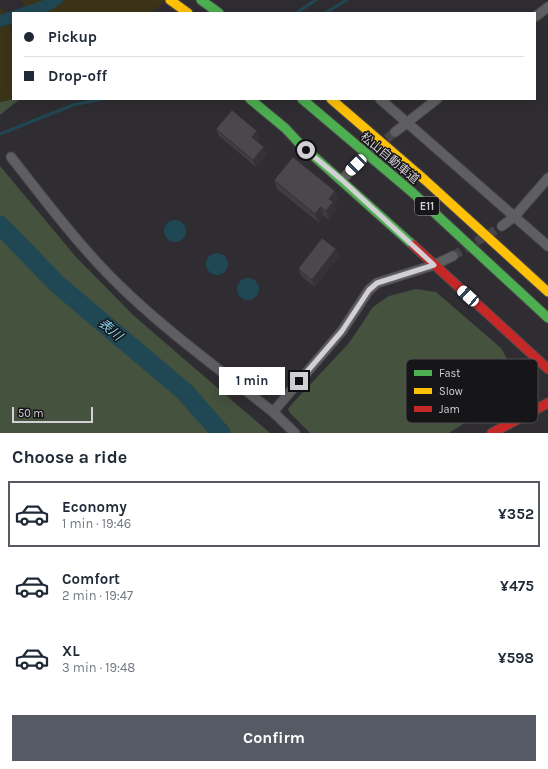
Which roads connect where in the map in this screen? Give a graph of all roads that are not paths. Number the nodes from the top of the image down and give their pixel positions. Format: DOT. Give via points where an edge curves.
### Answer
graph roads {
  1 [pos="170,0"];
  2 [pos="201,0"];
  3 [pos="548,7"];
  4 [pos="187,12"];
  5 [pos="218,12"];
  6 [pos="536,16"];
  7 [pos="251,100"];
  8 [pos="303,100"];
  9 [pos="332,100"];
  10 [pos="381,100"];
  11 [pos="435,100"];
  12 [pos="408,123"];
  13 [pos="395,132"];
  14 [pos="11,157"];
  15 [pos="356,165"];
  16 [pos="548,178"];
  17 [pos="342,180"];
  18 [pos="514,216"];
  19 [pos="502,226"];
  20 [pos="548,246"];
  21 [pos="453,256"];
  22 [pos="434,265"];
  23 [pos="548,292"];
  24 [pos="548,318"];
  25 [pos="537,359"];
  26 [pos="538,360"];
  27 [pos="548,369"];
  28 [pos="548,403"];
  29 [pos="538,408"];
  30 [pos="273,412"];
  31 [pos="511,423"];
  32 [pos="295,433"];
  33 [pos="492,433"];
  1 -- 4 [label="main road"];
  2 -- 5 [label="main road"];
  3 -- 6 [label="street"];
  7 -- 17 [label="main road"];
  8 -- 24 [label="main road, 松山自動車道 / E11" via="413,193"];
  9 -- 23 [label="main road, 松山自動車道 / E11"];
  10 -- 12 [label="street"];
  11 -- 12 [label="street"];
  12 -- 13 [label="street"];
  12 -- 18 [label="street"];
  14 -- 30 [label="street" via="63,223 110,276 161,322"];
  15 -- 17 [label="street"];
  16 -- 18 [label="street"];
  17 -- 22 [label="main road"];
  18 -- 19 [label="street"];
  18 -- 20 [label="street"];
  21 -- 22 [label="street"];
  22 -- 25 [label="main road"];
  22 -- 30 [label="street" via="377,283 369,290 342,331"];
  26 -- 27 [label="main road"];
  28 -- 29 [label="main road"];
  30 -- 32 [label="street"];
  31 -- 33 [label="main road"];
}
